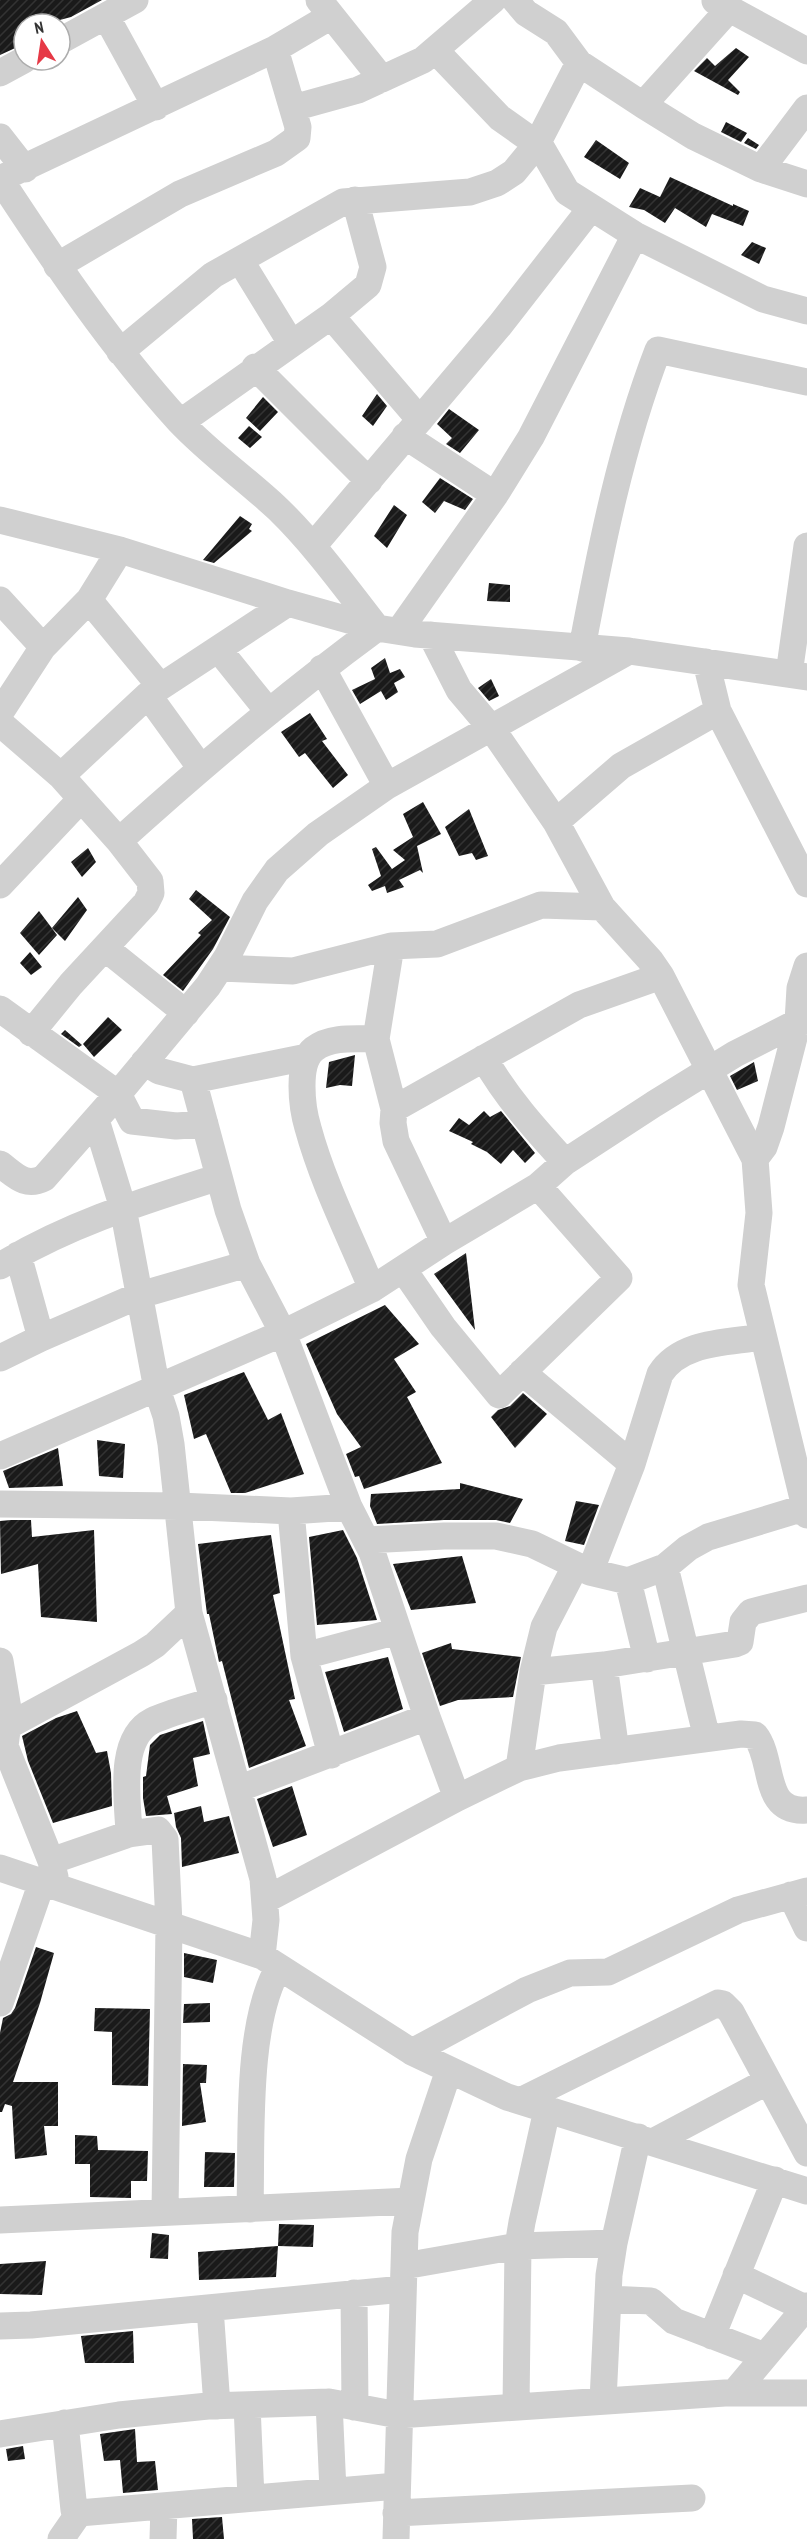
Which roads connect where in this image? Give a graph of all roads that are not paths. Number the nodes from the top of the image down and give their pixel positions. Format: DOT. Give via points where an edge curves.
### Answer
graph roads {
  1 [pos="135,0"];
  2 [pos="493,0"];
  3 [pos="515,0"];
  4 [pos="322,4"];
  5 [pos="722,4"];
  6 [pos="106,16"];
  7 [pos="72,34"];
  8 [pos="275,49"];
  9 [pos="435,50"];
  10 [pos="807,51"];
  11 [pos="579,63"];
  12 [pos="382,79"];
  13 [pos="643,105"];
  14 [pos="156,107"];
  15 [pos="293,108"];
  16 [pos="807,108"];
  17 [pos="0,136"];
  18 [pos="537,144"];
  19 [pos="25,169"];
  20 [pos="761,169"];
  21 [pos="0,179"];
  22 [pos="807,184"];
  23 [pos="355,200"];
  24 [pos="591,208"];
  25 [pos="635,235"];
  26 [pos="240,260"];
  27 [pos="57,266"];
  28 [pos="807,311"];
  29 [pos="331,316"];
  30 [pos="291,343"];
  31 [pos="120,352"];
  32 [pos="255,367"];
  33 [pos="807,382"];
  34 [pos="181,422"];
  35 [pos="412,428"];
  36 [pos="369,481"];
  37 [pos="495,495"];
  38 [pos="6,530"];
  39 [pos="314,545"];
  40 [pos="807,546"];
  41 [pos="120,550"];
  42 [pos="0,600"];
  43 [pos="88,600"];
  44 [pos="288,603"];
  45 [pos="388,630"];
  46 [pos="431,635"];
  47 [pos="43,647"];
  48 [pos="582,648"];
  49 [pos="219,650"];
  50 [pos="629,651"];
  51 [pos="706,662"];
  52 [pos="322,668"];
  53 [pos="798,675"];
  54 [pos="154,690"];
  55 [pos="718,711"];
  56 [pos="269,712"];
  57 [pos="0,713"];
  58 [pos="0,723"];
  59 [pos="492,729"];
  60 [pos="200,767"];
  61 [pos="61,776"];
  62 [pos="387,786"];
  63 [pos="81,799"];
  64 [pos="556,822"];
  65 [pos="119,841"];
  66 [pos="0,885"];
  67 [pos="807,885"];
  68 [pos="602,907"];
  69 [pos="390,946"];
  70 [pos="105,948"];
  71 [pos="807,966"];
  72 [pos="220,968"];
  73 [pos="661,976"];
  74 [pos="0,1009"];
  75 [pos="186,1013"];
  76 [pos="803,1022"];
  77 [pos="31,1033"];
  78 [pos="376,1039"];
  79 [pos="307,1057"];
  80 [pos="484,1058"];
  81 [pos="144,1062"];
  82 [pos="710,1069"];
  83 [pos="193,1080"];
  84 [pos="118,1094"];
  85 [pos="394,1109"];
  86 [pos="96,1120"];
  87 [pos="205,1124"];
  88 [pos="755,1159"];
  89 [pos="565,1162"];
  90 [pos="0,1164"];
  91 [pos="219,1177"];
  92 [pos="538,1186"];
  93 [pos="123,1208"];
  94 [pos="444,1242"];
  95 [pos="9,1261"];
  96 [pos="247,1264"];
  97 [pos="403,1269"];
  98 [pos="372,1289"];
  99 [pos="140,1295"];
  100 [pos="283,1333"];
  101 [pos="762,1337"];
  102 [pos="41,1338"];
  103 [pos="0,1358"];
  104 [pos="522,1372"];
  105 [pos="157,1389"];
  106 [pos="0,1456"];
  107 [pos="632,1464"];
  108 [pos="0,1504"];
  109 [pos="179,1506"];
  110 [pos="349,1507"];
  111 [pos="806,1510"];
  112 [pos="291,1511"];
  113 [pos="367,1540"];
  114 [pos="665,1567"];
  115 [pos="583,1569"];
  116 [pos="628,1581"];
  117 [pos="807,1598"];
  118 [pos="189,1613"];
  119 [pos="398,1631"];
  120 [pos="686,1652"];
  121 [pos="304,1656"];
  122 [pos="647,1659"];
  123 [pos="0,1661"];
  124 [pos="604,1665"];
  125 [pos="533,1672"];
  126 [pos="214,1700"];
  127 [pos="427,1717"];
  128 [pos="707,1738"];
  129 [pos="4,1740"];
  130 [pos="616,1751"];
  131 [pos="331,1755"];
  132 [pos="519,1768"];
  133 [pos="238,1789"];
  134 [pos="457,1798"];
  135 [pos="807,1810"];
  136 [pos="129,1834"];
  137 [pos="0,1868"];
  138 [pos="50,1877"];
  139 [pos="799,1893"];
  140 [pos="266,1900"];
  141 [pos="169,1924"];
  142 [pos="807,1928"];
  143 [pos="270,1962"];
  144 [pos="0,2003"];
  145 [pos="412,2052"];
  146 [pos="449,2070"];
  147 [pos="768,2081"];
  148 [pos="520,2101"];
  149 [pos="547,2109"];
  150 [pos="646,2140"];
  151 [pos="807,2153"];
  152 [pos="775,2180"];
  153 [pos="807,2191"];
  154 [pos="411,2201"];
  155 [pos="250,2209"];
  156 [pos="165,2212"];
  157 [pos="0,2220"];
  158 [pos="614,2243"];
  159 [pos="518,2246"];
  160 [pos="736,2275"];
  161 [pos="403,2277"];
  162 [pos="354,2293"];
  163 [pos="608,2299"];
  164 [pos="806,2307"];
  165 [pos="210,2308"];
  166 [pos="0,2326"];
  167 [pos="712,2336"];
  168 [pos="765,2356"];
  169 [pos="734,2393"];
  170 [pos="807,2393"];
  171 [pos="603,2401"];
  172 [pos="247,2405"];
  173 [pos="342,2405"];
  174 [pos="217,2406"];
  175 [pos="516,2407"];
  176 [pos="398,2415"];
  177 [pos="65,2423"];
  178 [pos="0,2434"];
  179 [pos="397,2486"];
  180 [pos="333,2492"];
  181 [pos="251,2498"];
  182 [pos="692,2498"];
  183 [pos="164,2506"];
  184 [pos="80,2513"];
  185 [pos="396,2526"];
  186 [pos="61,2539"];
  187 [pos="163,2539"];
  1 -- 6 [label="street"];
  2 -- 9 [label="street"];
  3 -- 11 [label="street" via="526,13 556,32"];
  4 -- 8 [label="street"];
  4 -- 12 [label="street"];
  5 -- 10 [label="street"];
  5 -- 13 [label="street"];
  6 -- 7 [label="street"];
  6 -- 14 [label="street"];
  8 -- 14 [label="street"];
  8 -- 15 [label="street"];
  9 -- 12 [label="street" via="423,60"];
  9 -- 18 [label="street" via="500,118"];
  11 -- 13 [label="street"];
  11 -- 18 [label="street"];
  12 -- 15 [label="street" via="358,90"];
  13 -- 20 [label="street" via="693,136"];
  14 -- 19 [label="street"];
  15 -- 27 [label="street" via="297,138 288,146 180,194"];
  16 -- 20 [label="street"];
  17 -- 19 [label="street"];
  18 -- 23 [label="street" via="514,172 470,192"];
  18 -- 24 [label="street" via="567,192"];
  19 -- 21 [label="street"];
  20 -- 22 [label="street"];
  21 -- 27 [label="street"];
  23 -- 26 [label="street" via="324,211"];
  23 -- 29 [label="street" via="373,267 368,285"];
  24 -- 25 [label="street"];
  24 -- 35 [label="street" via="533,286"];
  25 -- 28 [label="street" via="763,299"];
  25 -- 37 [label="street" via="544,416"];
  26 -- 30 [label="street"];
  26 -- 31 [label="street" via="213,275"];
  27 -- 31 [label="street"];
  29 -- 30 [label="street"];
  29 -- 35 [label="street"];
  30 -- 32 [label="street"];
  31 -- 34 [label="street"];
  32 -- 34 [label="street"];
  32 -- 36 [label="street"];
  33 -- 48 [label="street" via="658,350 636,412 603,532"];
  34 -- 39 [label="street"];
  35 -- 36 [label="street"];
  35 -- 37 [label="street"];
  36 -- 39 [label="street"];
  37 -- 45 [label="street"];
  38 -- 41 [label="street"];
  39 -- 45 [label="street"];
  40 -- 53 [label="street"];
  41 -- 43 [label="street"];
  41 -- 44 [label="street"];
  42 -- 47 [label="street"];
  43 -- 47 [label="street"];
  43 -- 54 [label="street"];
  44 -- 45 [label="street"];
  44 -- 49 [label="street"];
  45 -- 46 [label="street"];
  45 -- 52 [label="street"];
  46 -- 48 [label="street"];
  46 -- 59 [label="street" via="459,690"];
  47 -- 57 [label="street"];
  48 -- 50 [label="street"];
  49 -- 54 [label="street"];
  49 -- 56 [label="street"];
  50 -- 51 [label="street"];
  50 -- 59 [label="street"];
  51 -- 53 [label="street"];
  51 -- 55 [label="street"];
  52 -- 56 [label="street"];
  52 -- 62 [label="street"];
  54 -- 60 [label="street"];
  54 -- 61 [label="street"];
  55 -- 64 [label="street" via="621,766"];
  55 -- 67 [label="street"];
  56 -- 60 [label="street"];
  58 -- 61 [label="street"];
  59 -- 62 [label="street"];
  59 -- 64 [label="street"];
  60 -- 65 [label="street"];
  61 -- 63 [label="street"];
  62 -- 72 [label="street" via="318,834 277,870 255,901"];
  63 -- 65 [label="street"];
  63 -- 66 [label="street"];
  64 -- 68 [label="street"];
  65 -- 70 [label="street" via="150,881 152,893"];
  68 -- 69 [label="street" via="541,905 437,944"];
  68 -- 73 [label="street"];
  69 -- 72 [label="street" via="293,971"];
  69 -- 78 [label="street"];
  70 -- 75 [label="street"];
  70 -- 77 [label="street"];
  71 -- 76 [label="street" via="800,988"];
  72 -- 75 [label="street"];
  73 -- 80 [label="street" via="579,1005"];
  73 -- 82 [label="street"];
  74 -- 77 [label="street"];
  75 -- 81 [label="street"];
  76 -- 82 [label="street"];
  76 -- 88 [label="street" via="764,1147"];
  77 -- 84 [label="street"];
  78 -- 79 [label="street" via="335,1040 315,1048"];
  78 -- 85 [label="street"];
  79 -- 83 [label="street"];
  79 -- 98 [label="street" via="302,1075 307,1126"];
  80 -- 85 [label="street"];
  80 -- 89 [label="street" via="518,1110"];
  81 -- 83 [label="street" via="159,1071"];
  81 -- 84 [label="street"];
  82 -- 88 [label="street"];
  82 -- 89 [label="street"];
  83 -- 87 [label="street"];
  84 -- 86 [label="street"];
  84 -- 87 [label="street" via="132,1120 176,1126"];
  85 -- 94 [label="street" via="396,1141"];
  86 -- 90 [label="street" via="35,1183"];
  86 -- 93 [label="street"];
  87 -- 91 [label="street"];
  88 -- 101 [label="street" via="759,1213 751,1285"];
  89 -- 92 [label="street"];
  91 -- 93 [label="street"];
  91 -- 96 [label="street"];
  92 -- 94 [label="street"];
  92 -- 104 [label="street" via="619,1278"];
  93 -- 95 [label="street"];
  93 -- 99 [label="street"];
  94 -- 97 [label="street"];
  95 -- 102 [label="street"];
  96 -- 99 [label="street"];
  96 -- 100 [label="street"];
  97 -- 98 [label="street"];
  97 -- 104 [label="street" via="443,1327 499,1395"];
  98 -- 100 [label="street"];
  99 -- 102 [label="street"];
  99 -- 105 [label="street"];
  100 -- 105 [label="street"];
  100 -- 110 [label="street"];
  101 -- 107 [label="street" via="698,1347 667,1364 660,1374"];
  101 -- 111 [label="street"];
  102 -- 103 [label="street"];
  104 -- 107 [label="street"];
  105 -- 106 [label="street"];
  105 -- 109 [label="street" via="168,1425"];
  107 -- 115 [label="street"];
  108 -- 109 [label="street"];
  109 -- 112 [label="street"];
  109 -- 118 [label="street"];
  110 -- 112 [label="street"];
  110 -- 113 [label="street"];
  111 -- 114 [label="street" via="708,1536"];
  112 -- 121 [label="street"];
  113 -- 115 [label="street" via="496,1536 532,1544"];
  113 -- 119 [label="street"];
  114 -- 116 [label="street"];
  114 -- 120 [label="street"];
  115 -- 116 [label="street"];
  115 -- 125 [label="street" via="544,1627"];
  116 -- 122 [label="street"];
  117 -- 120 [label="street" via="751,1612 743,1622 740,1642"];
  118 -- 126 [label="street"];
  118 -- 129 [label="street" via="141,1654"];
  119 -- 121 [label="street"];
  119 -- 127 [label="street"];
  120 -- 122 [label="street"];
  120 -- 128 [label="street"];
  121 -- 131 [label="street"];
  122 -- 124 [label="street"];
  123 -- 129 [label="street" via="8,1700"];
  124 -- 125 [label="street"];
  124 -- 130 [label="street"];
  125 -- 132 [label="street"];
  126 -- 133 [label="street"];
  126 -- 136 [label="street" via="151,1722 131,1743"];
  127 -- 131 [label="street"];
  127 -- 134 [label="street"];
  128 -- 130 [label="street"];
  128 -- 135 [label="street" via="755,1736 763,1745 774,1796 787,1807"];
  129 -- 138 [label="street"];
  130 -- 132 [label="street"];
  131 -- 133 [label="street"];
  132 -- 134 [label="street"];
  133 -- 140 [label="street"];
  134 -- 140 [label="street"];
  136 -- 138 [label="street"];
  136 -- 141 [label="street" via="158,1830 165,1839"];
  137 -- 138 [label="street"];
  138 -- 141 [label="street"];
  138 -- 144 [label="street"];
  139 -- 142 [label="street"];
  139 -- 145 [label="street" via="738,1910 608,1972 570,1973 527,1990"];
  140 -- 143 [label="street"];
  141 -- 143 [label="street"];
  141 -- 156 [label="street"];
  143 -- 145 [label="street"];
  143 -- 155 [label="street" via="270,1982 257,2039"];
  145 -- 146 [label="street"];
  146 -- 148 [label="street"];
  146 -- 154 [label="street" via="419,2159"];
  147 -- 148 [label="street" via="731,2012 717,2003"];
  147 -- 150 [label="street"];
  147 -- 151 [label="street"];
  148 -- 149 [label="street"];
  149 -- 150 [label="street"];
  149 -- 159 [label="street"];
  150 -- 152 [label="street"];
  150 -- 158 [label="street"];
  152 -- 153 [label="street"];
  152 -- 160 [label="street"];
  154 -- 155 [label="street"];
  154 -- 161 [label="street"];
  155 -- 156 [label="street"];
  156 -- 157 [label="street"];
  158 -- 159 [label="street"];
  158 -- 163 [label="street"];
  159 -- 161 [label="street"];
  159 -- 175 [label="street"];
  160 -- 164 [label="street"];
  160 -- 167 [label="street"];
  161 -- 162 [label="street"];
  161 -- 176 [label="street"];
  162 -- 165 [label="street"];
  162 -- 173 [label="street"];
  163 -- 167 [label="street" via="651,2301 668,2318"];
  163 -- 171 [label="street"];
  164 -- 168 [label="street"];
  165 -- 166 [label="street"];
  165 -- 174 [label="street"];
  167 -- 168 [label="street"];
  168 -- 169 [label="street"];
  169 -- 170 [label="street"];
  169 -- 171 [label="street"];
  171 -- 175 [label="street"];
  172 -- 173 [label="street"];
  172 -- 174 [label="street"];
  172 -- 181 [label="street"];
  173 -- 176 [label="street"];
  173 -- 180 [label="street"];
  174 -- 177 [label="street"];
  175 -- 176 [label="street"];
  176 -- 179 [label="street"];
  177 -- 178 [label="street"];
  177 -- 184 [label="street" via="74,2510"];
  179 -- 180 [label="street"];
  179 -- 185 [label="street"];
  180 -- 181 [label="street"];
  181 -- 183 [label="street"];
  182 -- 185 [label="street"];
  183 -- 184 [label="street"];
  183 -- 187 [label="street"];
  184 -- 186 [label="street"];
}
